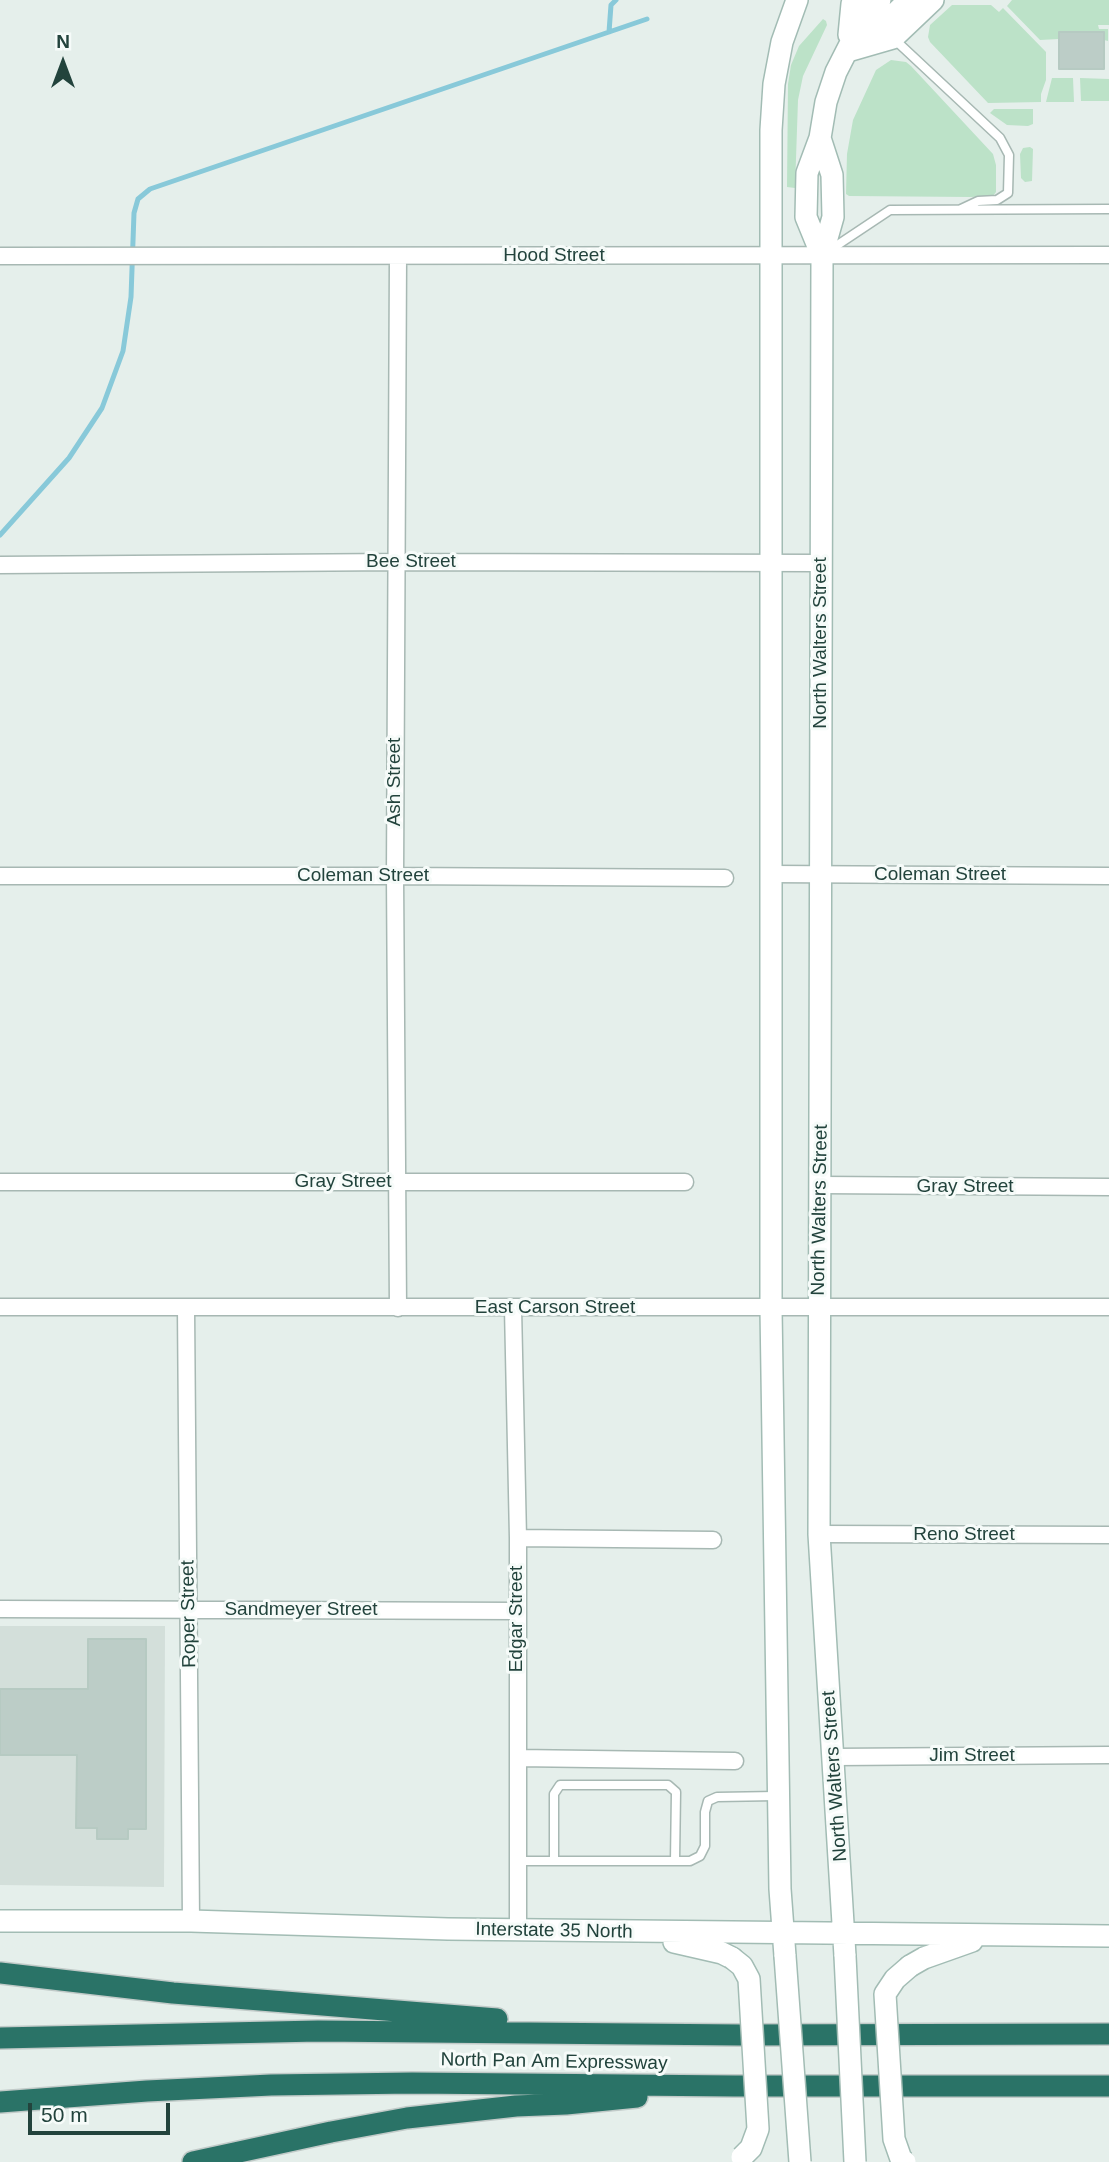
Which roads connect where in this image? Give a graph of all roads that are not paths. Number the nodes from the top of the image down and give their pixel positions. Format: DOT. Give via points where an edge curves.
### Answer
graph roads {
  1 [pos="797,0"];
  2 [pos="909,0"];
  3 [pos="933,0"];
  4 [pos="868,12"];
  5 [pos="848,51"];
  6 [pos="961,209"];
  7 [pos="1109,209"];
  8 [pos="1109,255"];
  9 [pos="0,256"];
  10 [pos="773,256"];
  11 [pos="822,256"];
  12 [pos="397,257"];
  13 [pos="397,562"];
  14 [pos="773,563"];
  15 [pos="821,563"];
  16 [pos="0,565"];
  17 [pos="771,874"];
  18 [pos="821,875"];
  19 [pos="0,876"];
  20 [pos="395,876"];
  21 [pos="1109,876"];
  22 [pos="725,878"];
  23 [pos="0,1182"];
  24 [pos="397,1182"];
  25 [pos="685,1182"];
  26 [pos="821,1185"];
  27 [pos="1109,1187"];
  28 [pos="0,1307"];
  29 [pos="1109,1307"];
  30 [pos="186,1308"];
  31 [pos="397,1308"];
  32 [pos="513,1308"];
  33 [pos="771,1309"];
  34 [pos="819,1309"];
  35 [pos="819,1534"];
  36 [pos="1109,1535"];
  37 [pos="517,1538"];
  38 [pos="713,1540"];
  39 [pos="0,1609"];
  40 [pos="189,1609"];
  41 [pos="517,1611"];
  42 [pos="1109,1755"];
  43 [pos="834,1756"];
  44 [pos="517,1758"];
  45 [pos="735,1761"];
  46 [pos="779,1796"];
  47 [pos="519,1861"];
  48 [pos="554,1861"];
  49 [pos="675,1861"];
  50 [pos="0,1921"];
  51 [pos="191,1921"];
  52 [pos="517,1930"];
  53 [pos="625,1932"];
  54 [pos="784,1933"];
  55 [pos="845,1933"];
  56 [pos="987,1936"];
  57 [pos="1109,1936"];
  58 [pos="0,1973"];
  59 [pos="1109,2034"];
  60 [pos="740,2035"];
  61 [pos="0,2038"];
  62 [pos="735,2086"];
  63 [pos="1109,2086"];
  64 [pos="0,2102"];
  65 [pos="738,2160"];
  66 [pos="193,2162"];
  67 [pos="800,2162"];
  68 [pos="855,2162"];
  69 [pos="905,2162"];
  1 -- 10 [label="main road" via="774,84"];
  2 -- 4 [label="main road"];
  3 -- 4 [label="main road"];
  4 -- 5 [label="main road"];
  4 -- 5 [label="main road"];
  4 -- 6 [label="lane" via="1000,138 1009,155 1008,193"];
  5 -- 11 [label="main road" via="836,72 807,173 806,217"];
  6 -- 7 [label="lane"];
  6 -- 11 [label="lane" via="890,210"];
  8 -- 11 [label="street, Hood Street"];
  9 -- 12 [label="street, Hood Street"];
  10 -- 11 [label="street, Hood Street"];
  10 -- 12 [label="street, Hood Street"];
  10 -- 14 [label="main road"];
  11 -- 15 [label="main road, North Walters Street"];
  12 -- 13 [label="street, Ash Street"];
  13 -- 14 [label="street, Bee Street"];
  13 -- 16 [label="street, Bee Street"];
  13 -- 20 [label="street, Ash Street"];
  14 -- 15 [label="street, Bee Street"];
  14 -- 17 [label="main road"];
  15 -- 18 [label="main road, North Walters Street"];
  17 -- 18 [label="street, Coleman Street"];
  17 -- 33 [label="main road"];
  18 -- 21 [label="street, Coleman Street"];
  18 -- 26 [label="main road, North Walters Street"];
  19 -- 20 [label="street, Coleman Street"];
  20 -- 22 [label="street, Coleman Street"];
  20 -- 24 [label="street, Ash Street"];
  23 -- 24 [label="street, Gray Street"];
  24 -- 25 [label="street, Gray Street"];
  24 -- 31 [label="street, Ash Street"];
  26 -- 27 [label="street, Gray Street"];
  26 -- 34 [label="main road, North Walters Street"];
  28 -- 30 [label="street, East Carson Street"];
  29 -- 34 [label="street, East Carson Street"];
  30 -- 31 [label="street, East Carson Street"];
  30 -- 40 [label="street, Roper Street"];
  31 -- 32 [label="street, East Carson Street"];
  32 -- 33 [label="street, East Carson Street"];
  32 -- 37 [label="street, Edgar Street"];
  33 -- 34 [label="street, East Carson Street"];
  33 -- 46 [label="main road"];
  34 -- 35 [label="main road, North Walters Street"];
  35 -- 36 [label="street, Reno Street"];
  35 -- 43 [label="main road, North Walters Street"];
  37 -- 38 [label="street"];
  37 -- 41 [label="street, Edgar Street"];
  39 -- 40 [label="street, Sandmeyer Street"];
  40 -- 41 [label="street, Sandmeyer Street"];
  40 -- 51 [label="street, Roper Street"];
  41 -- 44 [label="street, Edgar Street"];
  42 -- 43 [label="street, Jim Street"];
  43 -- 55 [label="main road, North Walters Street"];
  44 -- 45 [label="street"];
  44 -- 47 [label="street, Edgar Street"];
  46 -- 49 [label="lane" via="708,1801 705,1846 700,1856"];
  46 -- 54 [label="main road"];
  47 -- 48 [label="lane"];
  47 -- 52 [label="street, Edgar Street"];
  48 -- 49 [label="lane"];
  48 -- 49 [label="lane" via="554,1794 560,1785 668,1785 676,1792"];
  50 -- 51 [label="main road, Interstate 35 North"];
  51 -- 52 [label="main road, Interstate 35 North"];
  52 -- 53 [label="main road, Interstate 35 North"];
  53 -- 54 [label="main road, Interstate 35 North"];
  53 -- 65 [label="main road, bridge" via="722,1953 742,1966 749,1979 758,2129 751,2148"];
  54 -- 55 [label="main road, Interstate 35 North"];
  54 -- 67 [label="main road, bridge"];
  55 -- 56 [label="main road, Interstate 35 North"];
  55 -- 68 [label="main road, North Walters Street, bridge"];
  56 -- 57 [label="main road, Interstate 35 North"];
  56 -- 69 [label="main road, bridge" via="910,1966 886,1994 894,2139"];
  58 -- 60 [label="highway" via="357,2009"];
  59 -- 60 [label="highway, North Pan Am Expressway"];
  60 -- 61 [label="highway, North Pan Am Expressway" via="318,2031"];
  62 -- 63 [label="highway, North Pan Am Expressway"];
  62 -- 64 [label="highway, North Pan Am Expressway" via="271,2085"];
  62 -- 66 [label="highway" via="407,2118"];
}
